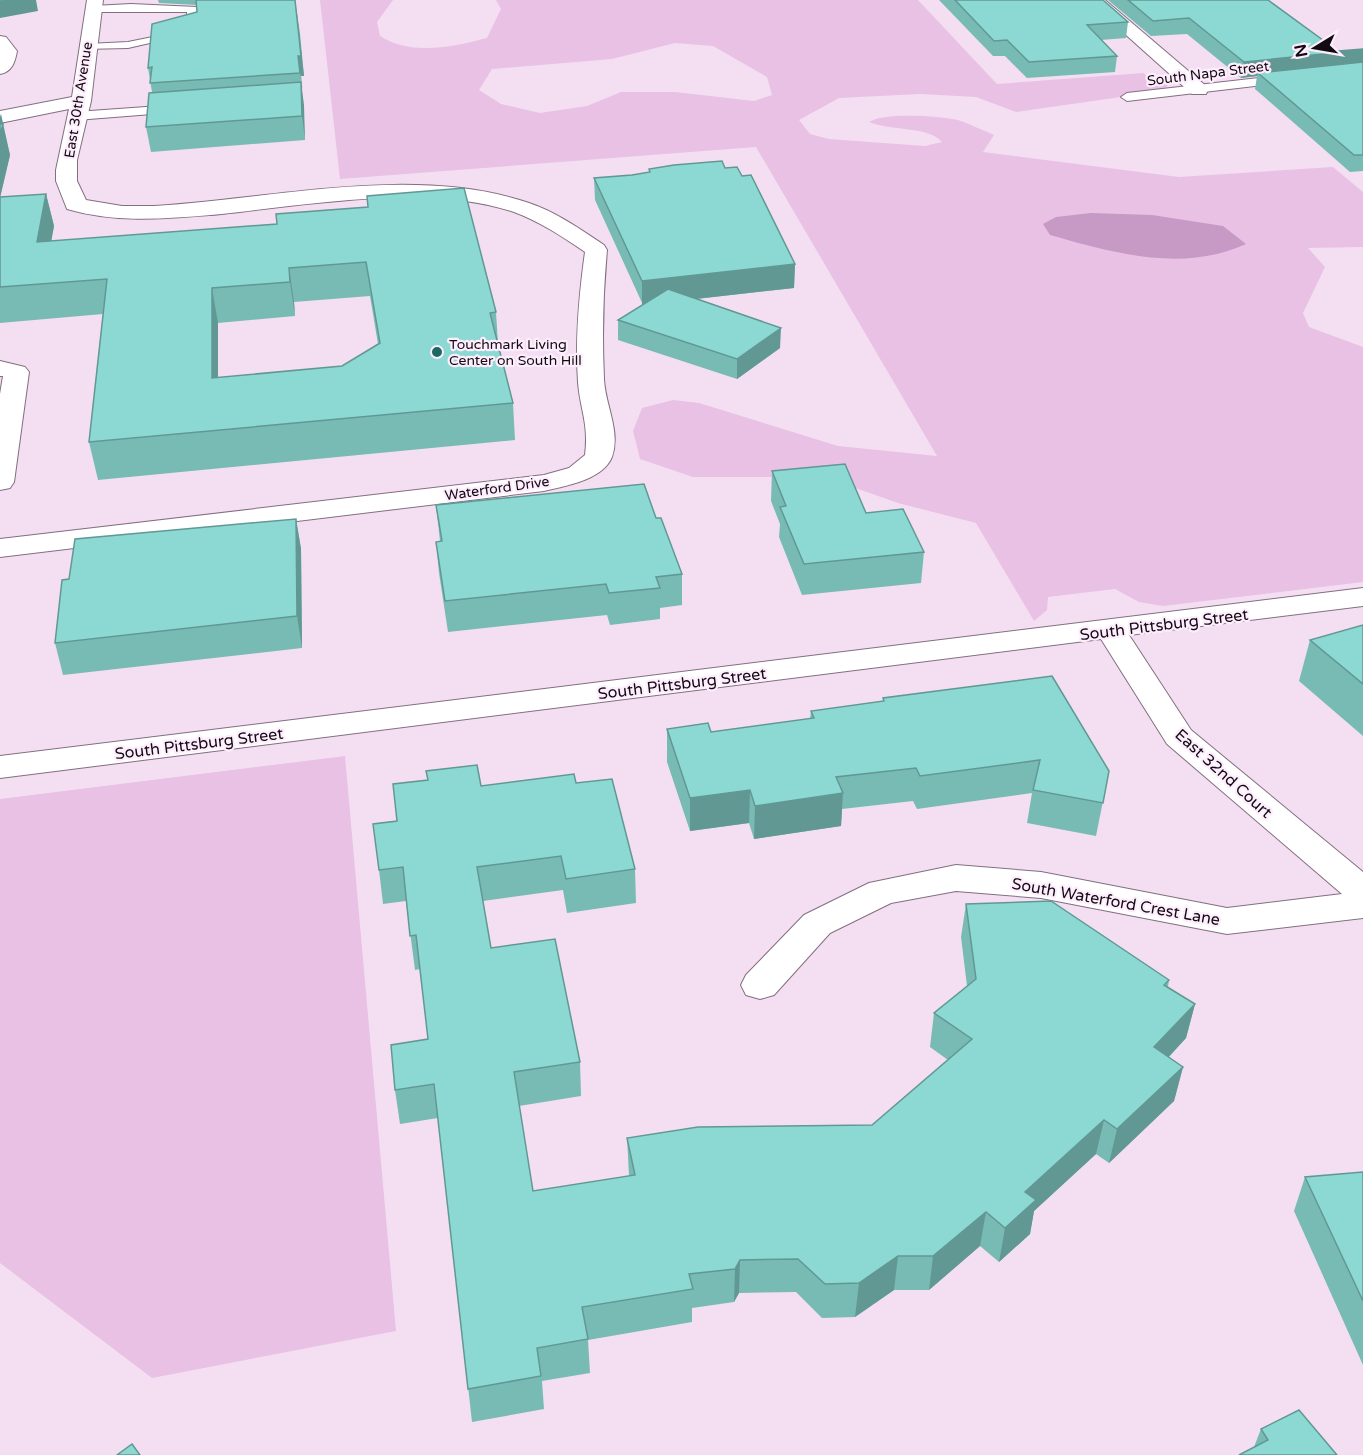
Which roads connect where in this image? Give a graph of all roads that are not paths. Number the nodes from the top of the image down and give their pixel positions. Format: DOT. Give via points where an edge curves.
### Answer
graph roads {
  1 [pos="1095,0"];
  2 [pos="94,4"];
  3 [pos="0,41"];
  4 [pos="87,47"];
  5 [pos="0,69"];
  6 [pos="1296,78"];
  7 [pos="1199,90"];
  8 [pos="1127,97"];
  9 [pos="189,108"];
  10 [pos="78,109"];
  11 [pos="0,117"];
  12 [pos="75,197"];
  13 [pos="0,368"];
  14 [pos="0,482"];
  15 [pos="0,548"];
  16 [pos="1363,597"];
  17 [pos="1111,631"];
  18 [pos="0,767"];
  19 [pos="1363,892"];
  20 [pos="1363,905"];
  21 [pos="760,985"];
  1 -- 7 [label="street"];
  2 -- 4 [label="street, East 30th Avenue"];
  2 -- 4 [label="lane" via="193,9 192,32 128,45"];
  3 -- 5 [label="street" via="8,51"];
  4 -- 10 [label="street, East 30th Avenue"];
  6 -- 7 [label="lane, South Napa Street"];
  7 -- 8 [label="lane, South Napa Street"];
  9 -- 10 [label="lane"];
  10 -- 11 [label="street"];
  10 -- 12 [label="street, East 30th Avenue" via="65,178"];
  12 -- 15 [label="street, Waterford Drive" via="75,204 89,209 164,212 395,194 460,194 521,207 596,250 590,304 591,382 601,430 598,457 579,474 544,483"];
  13 -- 14 [label="street" via="16,372"];
  16 -- 17 [label="street, South Pittsburg Street"];
  17 -- 18 [label="street, South Pittsburg Street"];
  17 -- 19 [label="street, East 32nd Court" via="1179,737"];
  20 -- 21 [label="street, South Waterford Crest Lane" via="1227,921 1041,885 956,878 882,892 817,924"];
}
